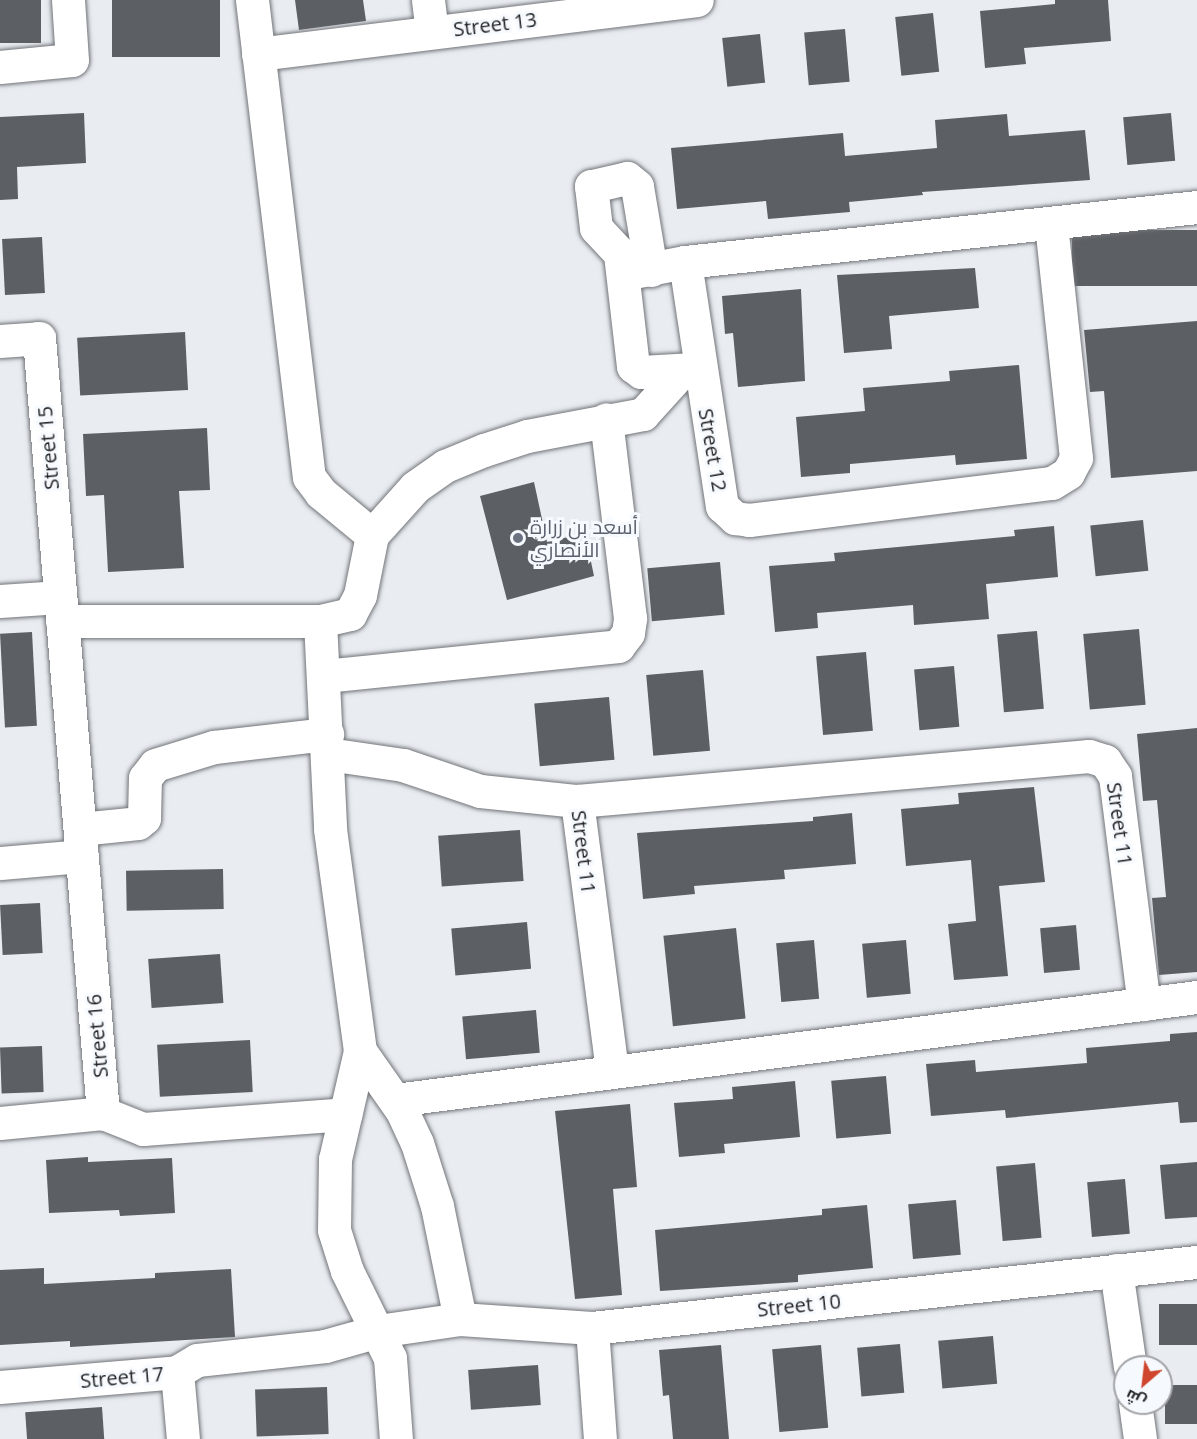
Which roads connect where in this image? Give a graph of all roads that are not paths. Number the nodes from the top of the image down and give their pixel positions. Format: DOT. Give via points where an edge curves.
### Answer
graph roads {
  1 [pos="68,0"];
  2 [pos="252,0"];
  3 [pos="697,0"];
  4 [pos="430,16"];
  5 [pos="258,54"];
  6 [pos="0,67"];
  7 [pos="1197,207"];
  8 [pos="1050,223"];
  9 [pos="685,262"];
  10 [pos="0,341"];
  11 [pos="690,370"];
  12 [pos="606,419"];
  13 [pos="372,535"];
  14 [pos="0,602"];
  15 [pos="62,609"];
  16 [pos="321,621"];
  17 [pos="324,676"];
  18 [pos="328,744"];
  19 [pos="73,746"];
  20 [pos="578,801"];
  21 [pos="81,843"];
  22 [pos="0,863"];
  23 [pos="1197,997"];
  24 [pos="1144,1004"];
  25 [pos="360,1051"];
  26 [pos="612,1072"];
  27 [pos="394,1100"];
  28 [pos="103,1113"];
  29 [pos="345,1114"];
  30 [pos="0,1123"];
  31 [pos="1197,1262"];
  32 [pos="1116,1270"];
  33 [pos="460,1319"];
  34 [pos="592,1328"];
  35 [pos="378,1331"];
  36 [pos="1128,1355"];
  37 [pos="177,1372"];
  38 [pos="0,1387"];
  39 [pos="1137,1415"];
  40 [pos="183,1439"];
  41 [pos="396,1439"];
  42 [pos="600,1439"];
  43 [pos="1140,1439"];
  1 -- 6 [label="street" via="72,60"];
  2 -- 5 [label="street"];
  3 -- 4 [label="street, Street 13"];
  4 -- 5 [label="street, Street 13"];
  5 -- 13 [label="street" via="309,477 321,493"];
  7 -- 8 [label="street"];
  8 -- 9 [label="street"];
  8 -- 11 [label="street, Street 12" via="1076,458 1068,473 1052,483 749,520 735,518 722,506"];
  9 -- 11 [label="street, Street 12"];
  9 -- 11 [label="street" via="637,272 633,366 641,372"];
  10 -- 15 [label="street, Street 15" via="39,338"];
  11 -- 12 [label="street" via="647,412"];
  12 -- 13 [label="street" via="527,436 445,466 415,487"];
  12 -- 17 [label="street" via="630,618 628,633 618,646"];
  13 -- 16 [label="street" via="357,606 350,614"];
  14 -- 15 [label="street"];
  15 -- 16 [label="street"];
  15 -- 19 [label="street, Street 15"];
  16 -- 17 [label="street"];
  17 -- 18 [label="street"];
  18 -- 20 [label="street" via="480,791"];
  18 -- 21 [label="street" via="214,747 155,765 145,778 144,818"];
  18 -- 25 [label="street" via="330,829"];
  19 -- 21 [label="street, Street 16"];
  20 -- 24 [label="street, Street 11" via="1089,756 1105,761 1115,776"];
  20 -- 26 [label="street, Street 11"];
  21 -- 22 [label="street"];
  21 -- 28 [label="street, Street 16"];
  23 -- 24 [label="street"];
  24 -- 26 [label="street"];
  25 -- 27 [label="street"];
  25 -- 29 [label="street"];
  26 -- 27 [label="street"];
  27 -- 33 [label="street" via="417,1143 437,1206"];
  28 -- 29 [label="street" via="143,1129"];
  28 -- 30 [label="street"];
  29 -- 35 [label="street" via="333,1178 334,1230 347,1271"];
  31 -- 32 [label="street, Street 10"];
  32 -- 34 [label="street, Street 10"];
  32 -- 36 [label="street"];
  33 -- 34 [label="street, Street 10"];
  33 -- 35 [label="street, Street 10"];
  34 -- 42 [label="street"];
  35 -- 37 [label="street, Street 10" via="325,1346 197,1360"];
  35 -- 41 [label="street" via="390,1358"];
  37 -- 38 [label="street, Street 17"];
  37 -- 40 [label="street, Street 17"];
  39 -- 43 [label="street"];
}
